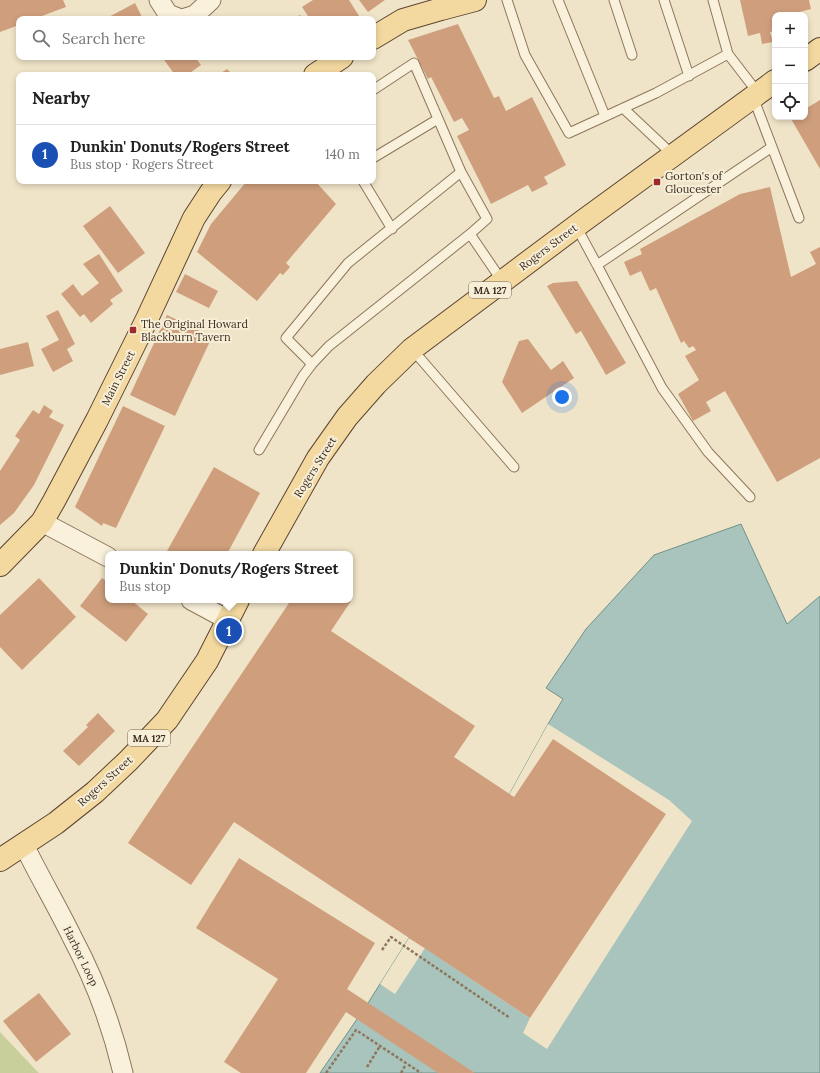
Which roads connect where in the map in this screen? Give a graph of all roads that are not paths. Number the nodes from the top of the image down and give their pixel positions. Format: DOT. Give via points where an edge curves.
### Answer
graph roads {
  1 [pos="159,0"];
  2 [pos="212,0"];
  3 [pos="474,0"];
  4 [pos="507,0"];
  5 [pos="558,0"];
  6 [pos="614,0"];
  7 [pos="664,0"];
  8 [pos="713,0"];
  9 [pos="440,4"];
  10 [pos="174,16"];
  11 [pos="192,16"];
  12 [pos="376,36"];
  13 [pos="820,49"];
  14 [pos="728,54"];
  15 [pos="632,55"];
  16 [pos="808,58"];
  17 [pos="338,60"];
  18 [pos="320,72"];
  19 [pos="689,76"];
  20 [pos="376,88"];
  21 [pos="762,91"];
  22 [pos="623,108"];
  23 [pos="605,116"];
  24 [pos="438,119"];
  25 [pos="772,147"];
  26 [pos="673,155"];
  27 [pos="376,156"];
  28 [pos="461,172"];
  29 [pos="218,184"];
  30 [pos="365,184"];
  31 [pos="799,218"];
  32 [pos="576,226"];
  33 [pos="392,229"];
  34 [pos="470,234"];
  35 [pos="597,265"];
  36 [pos="502,281"];
  37 [pos="412,349"];
  38 [pos="312,364"];
  39 [pos="259,450"];
  40 [pos="514,467"];
  41 [pos="750,496"];
  42 [pos="42,522"];
  43 [pos="266,551"];
  44 [pos="105,555"];
  45 [pos="0,566"];
  46 [pos="197,603"];
  47 [pos="236,603"];
  48 [pos="228,620"];
  49 [pos="24,845"];
  50 [pos="0,860"];
  51 [pos="123,1073"];
  1 -- 10 [label="street" via="168,14"];
  2 -- 11 [label="street"];
  3 -- 9 [label="main road"];
  4 -- 23 [label="lane" via="525,55 569,133"];
  5 -- 23 [label="lane"];
  6 -- 15 [label="lane"];
  7 -- 19 [label="lane"];
  8 -- 14 [label="lane"];
  9 -- 12 [label="main road"];
  13 -- 16 [label="main road"];
  14 -- 19 [label="lane"];
  14 -- 21 [label="lane"];
  17 -- 18 [label="main road"];
  19 -- 22 [label="lane"];
  20 -- 24 [label="lane" via="414,63"];
  21 -- 25 [label="lane"];
  21 -- 26 [label="main road, Rogers Street / MA 127"];
  22 -- 23 [label="lane"];
  22 -- 26 [label="lane"];
  24 -- 27 [label="lane"];
  24 -- 28 [label="lane"];
  25 -- 31 [label="lane"];
  25 -- 35 [label="lane"];
  26 -- 32 [label="main road, Rogers Street / MA 127"];
  28 -- 33 [label="lane"];
  28 -- 34 [label="lane" via="487,219"];
  29 -- 42 [label="main road, Main Street" via="194,218 147,319"];
  30 -- 33 [label="lane"];
  32 -- 35 [label="lane"];
  32 -- 36 [label="main road, Rogers Street / MA 127"];
  33 -- 38 [label="lane" via="348,264 286,338"];
  34 -- 36 [label="lane"];
  34 -- 38 [label="lane" via="329,346"];
  35 -- 41 [label="lane" via="662,388 708,452"];
  36 -- 37 [label="main road, Rogers Street / MA 127"];
  37 -- 40 [label="lane"];
  37 -- 43 [label="main road, Rogers Street / MA 127" via="376,384 339,429 318,458"];
  38 -- 39 [label="lane"];
  42 -- 44 [label="street"];
  42 -- 45 [label="main road, Main Street"];
  46 -- 48 [label="street"];
  47 -- 48 [label="main road, Rogers Street / MA 127"];
  48 -- 49 [label="main road, Rogers Street / MA 127" via="207,661 167,720 128,762 95,792"];
  49 -- 50 [label="main road, Rogers Street / MA 127"];
  49 -- 51 [label="street, Harbor Loop" via="95,985 110,1025"];
}
